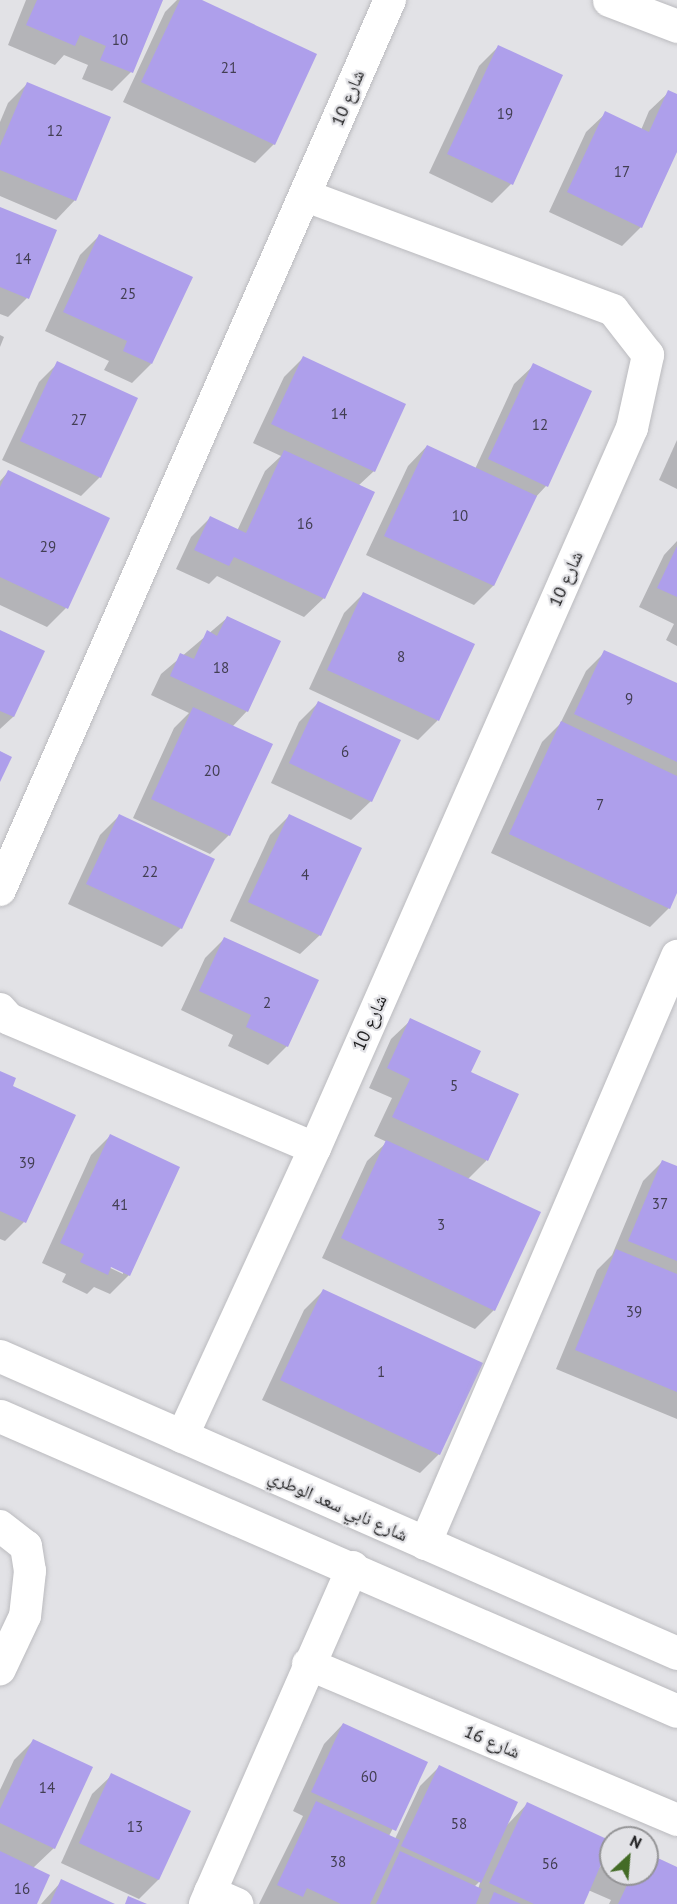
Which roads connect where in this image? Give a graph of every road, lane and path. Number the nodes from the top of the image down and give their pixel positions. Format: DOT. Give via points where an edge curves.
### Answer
graph roads {
  1 [pos="390,0"];
  2 [pos="609,0"];
  3 [pos="677,26"];
  4 [pos="307,196"];
  5 [pos="0,890"];
  6 [pos="677,956"];
  7 [pos="0,1009"];
  8 [pos="315,1148"];
  9 [pos="0,1356"];
  10 [pos="0,1416"];
  11 [pos="182,1437"];
  12 [pos="0,1526"];
  13 [pos="425,1544"];
  14 [pos="353,1567"];
  15 [pos="674,1645"];
  16 [pos="308,1664"];
  17 [pos="0,1669"];
  18 [pos="677,1711"];
  19 [pos="677,1820"];
  20 [pos="217,1900"];
  1 -- 4 [label="street, شارع 10"];
  2 -- 3 [label="street"];
  4 -- 5 [label="street, شارع 10"];
  4 -- 8 [label="street, شارع 10" via="613,310 648,355 632,428"];
  6 -- 13 [label="street"];
  7 -- 8 [label="street" via="9,1019"];
  8 -- 11 [label="street, شارع 10"];
  9 -- 11 [label="street, شارع نابي سعد الوطري"];
  10 -- 14 [label="street"];
  11 -- 13 [label="street, شارع نابي سعد الوطري"];
  12 -- 17 [label="street" via="27,1546 30,1572 25,1616"];
  13 -- 15 [label="street, شارع نابي سعد الوطري"];
  14 -- 16 [label="street"];
  14 -- 18 [label="street"];
  16 -- 19 [label="street, شارع 16"];
  16 -- 20 [label="street"];
}
